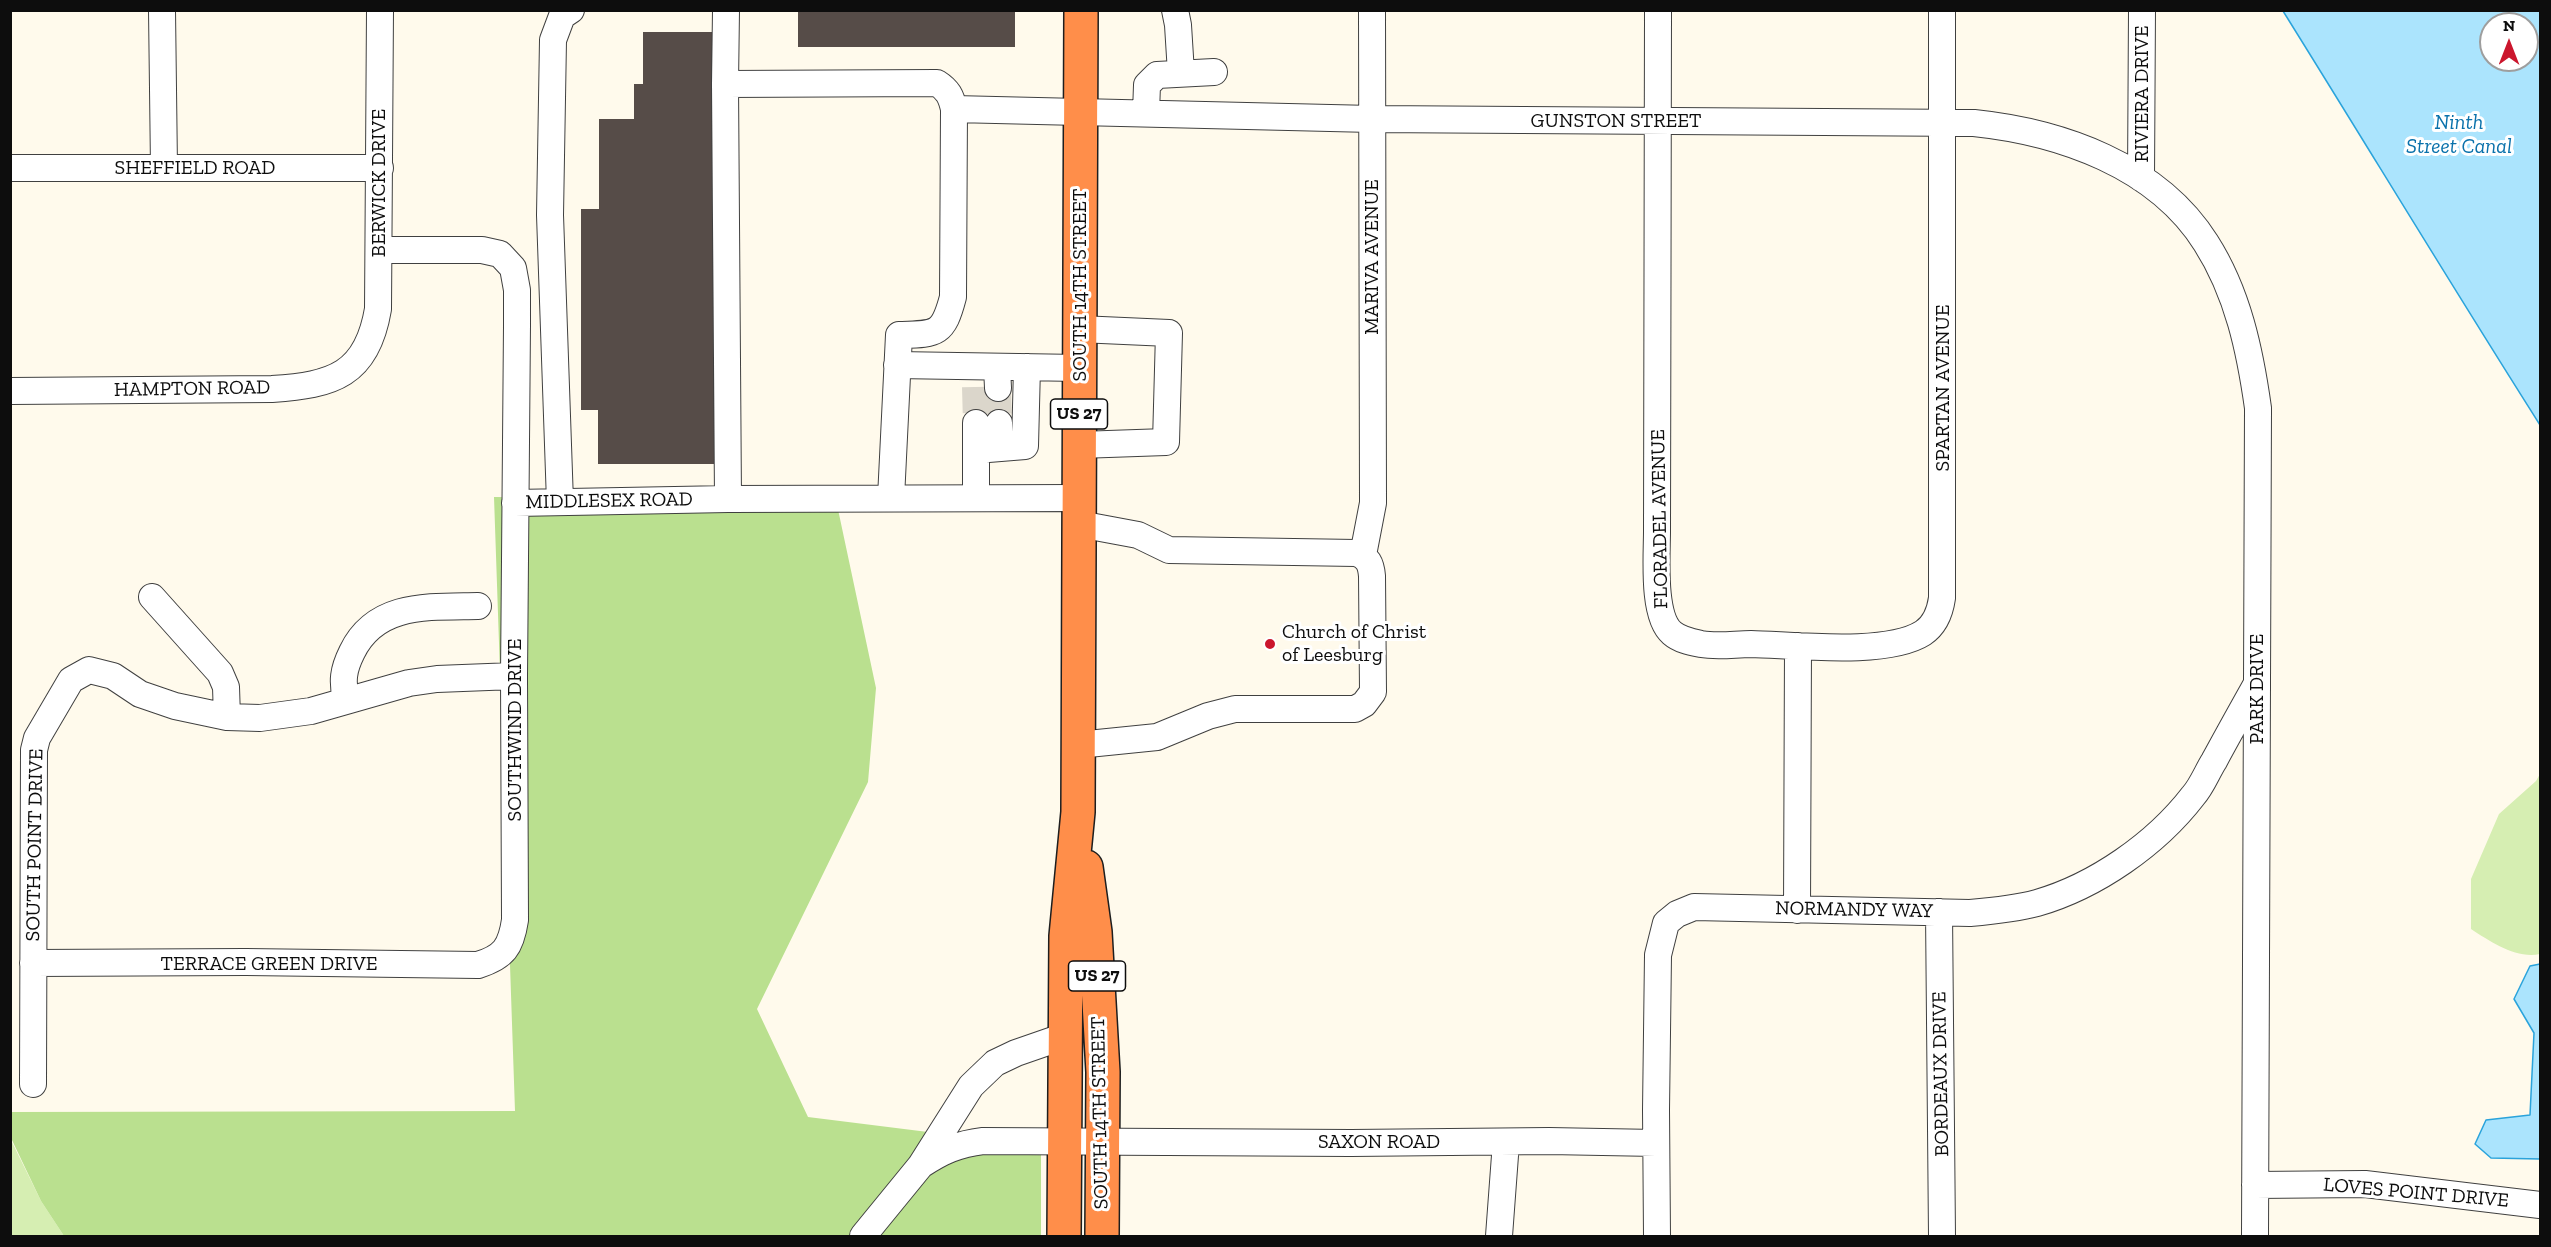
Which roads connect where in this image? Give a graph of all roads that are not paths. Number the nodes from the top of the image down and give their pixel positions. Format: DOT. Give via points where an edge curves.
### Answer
graph roads {
  1 [pos="162,10"];
  2 [pos="380,10"];
  3 [pos="571,10"];
  4 [pos="726,10"];
  5 [pos="1081,10"];
  6 [pos="1175,10"];
  7 [pos="1372,10"];
  8 [pos="1658,10"];
  9 [pos="1942,10"];
  10 [pos="2142,10"];
  11 [pos="1214,72"];
  12 [pos="1181,73"];
  13 [pos="725,84"];
  14 [pos="954,109"];
  15 [pos="1080,111"];
  16 [pos="1146,113"];
  17 [pos="1372,119"];
  18 [pos="1658,121"];
  19 [pos="1942,122"];
  20 [pos="10,168"];
  21 [pos="164,168"];
  22 [pos="380,168"];
  23 [pos="2141,178"];
  24 [pos="379,250"];
  25 [pos="1080,329"];
  26 [pos="363,353"];
  27 [pos="897,365"];
  28 [pos="1027,367"];
  29 [pos="1080,368"];
  30 [pos="10,391"];
  31 [pos="1080,445"];
  32 [pos="976,497"];
  33 [pos="891,498"];
  34 [pos="728,499"];
  35 [pos="560,502"];
  36 [pos="515,503"];
  37 [pos="1080,511"];
  38 [pos="1363,555"];
  39 [pos="152,597"];
  40 [pos="478,606"];
  41 [pos="1798,646"];
  42 [pos="514,676"];
  43 [pos="2257,682"];
  44 [pos="346,700"];
  45 [pos="227,717"];
  46 [pos="1078,745"];
  47 [pos="1078,812"];
  48 [pos="1797,910"];
  49 [pos="1939,912"];
  50 [pos="502,953"];
  51 [pos="33,963"];
  52 [pos="1065,1036"];
  53 [pos="33,1084"];
  54 [pos="1064,1141"];
  55 [pos="1102,1141"];
  56 [pos="1506,1142"];
  57 [pos="1656,1143"];
  58 [pos="921,1165"];
  59 [pos="2255,1185"];
  60 [pos="2541,1205"];
  61 [pos="863,1236"];
  62 [pos="1064,1236"];
  63 [pos="1102,1236"];
  64 [pos="1499,1236"];
  65 [pos="1657,1236"];
  66 [pos="1942,1236"];
  67 [pos="2254,1236"];
  1 -- 21 [label="street"];
  2 -- 22 [label="street, BERWICK DRIVE"];
  3 -- 35 [label="street" via="562,16 553,40 550,215"];
  4 -- 13 [label="street"];
  5 -- 15 [label="highway, SOUTH 14TH STREET / US 27"];
  6 -- 12 [label="street"];
  7 -- 17 [label="street, MARIVA AVENUE"];
  8 -- 18 [label="street, FLORADEL AVENUE"];
  9 -- 19 [label="street, SPARTAN AVENUE"];
  10 -- 23 [label="street, RIVIERA DRIVE"];
  11 -- 12 [label="street"];
  12 -- 16 [label="street" via="1157,75 1151,80 1146,91"];
  13 -- 14 [label="street" via="937,83 947,89"];
  13 -- 34 [label="street"];
  14 -- 15 [label="street, GUNSTON STREET"];
  14 -- 27 [label="street" via="953,297 947,321 936,331 899,335"];
  15 -- 16 [label="street, GUNSTON STREET"];
  15 -- 25 [label="highway, SOUTH 14TH STREET / US 27"];
  16 -- 17 [label="street, GUNSTON STREET"];
  17 -- 18 [label="street, GUNSTON STREET"];
  17 -- 38 [label="street, MARIVA AVENUE" via="1373,503"];
  18 -- 19 [label="street, GUNSTON STREET"];
  18 -- 41 [label="street, FLORADEL AVENUE" via="1659,604 1671,632 1686,641 1720,646"];
  19 -- 23 [label="street, GUNSTON STREET" via="1991,124 2038,133 2102,156"];
  19 -- 41 [label="street, SPARTAN AVENUE" via="1939,612 1922,634 1901,641"];
  20 -- 21 [label="street, SHEFFIELD ROAD"];
  21 -- 22 [label="street, SHEFFIELD ROAD"];
  22 -- 24 [label="street, BERWICK DRIVE"];
  23 -- 43 [label="street, PARK DRIVE" via="2166,197 2206,242 2245,336 2258,408"];
  24 -- 26 [label="street, BERWICK DRIVE" via="378,309 374,333"];
  24 -- 36 [label="street, MIDDLESEX ROAD" via="482,250 500,254 513,268 517,290"];
  25 -- 29 [label="highway, SOUTH 14TH STREET / US 27"];
  25 -- 31 [label="street" via="1169,333 1166,442"];
  26 -- 30 [label="street, HAMPTON ROAD" via="346,372 326,382 300,387"];
  27 -- 28 [label="street" via="986,377"];
  27 -- 33 [label="street"];
  28 -- 29 [label="street"];
  28 -- 32 [label="street" via="1024,446 988,436"];
  29 -- 31 [label="highway, SOUTH 14TH STREET / US 27"];
  31 -- 37 [label="highway, SOUTH 14TH STREET / US 27"];
  32 -- 33 [label="street, MIDDLESEX ROAD"];
  32 -- 37 [label="street, MIDDLESEX ROAD"];
  33 -- 34 [label="street, MIDDLESEX ROAD"];
  34 -- 35 [label="street, MIDDLESEX ROAD"];
  35 -- 36 [label="street, MIDDLESEX ROAD"];
  36 -- 42 [label="street, SOUTHWIND DRIVE"];
  37 -- 38 [label="street, MIDDLESEX ROAD" via="1169,550"];
  37 -- 46 [label="highway, SOUTH 14TH STREET / US 27"];
  38 -- 46 [label="street" via="1372,576 1373,692 1364,704 1355,709 1235,709 1156,737"];
  39 -- 45 [label="street" via="220,673 226,687"];
  40 -- 44 [label="street" via="404,611 372,624 358,639 343,672"];
  41 -- 48 [label="street"];
  42 -- 44 [label="street, SOUTH POINT DRIVE" via="410,682"];
  42 -- 50 [label="street, SOUTHWIND DRIVE" via="515,920 508,946"];
  43 -- 49 [label="street, NORMANDY WAY" via="2195,795 2173,820 2108,871 2038,903 1992,911"];
  43 -- 59 [label="street, PARK DRIVE"];
  44 -- 45 [label="street, SOUTH POINT DRIVE" via="285,715"];
  45 -- 51 [label="street, SOUTH POINT DRIVE" via="175,706 140,694 113,676 89,670 70,680 34,750"];
  46 -- 47 [label="highway, SOUTH 14TH STREET / US 27"];
  47 -- 52 [label="highway, SOUTH 14TH STREET / US 27" via="1066,936"];
  47 -- 55 [label="highway, SOUTH 14TH STREET / US 27" via="1095,932 1103,1072"];
  48 -- 49 [label="street, NORMANDY WAY"];
  48 -- 57 [label="street, NORMANDY WAY" via="1694,907 1666,923 1658,955"];
  49 -- 66 [label="street, BORDEAUX DRIVE"];
  50 -- 51 [label="street, TERRACE GREEN DRIVE" via="495,960 478,965"];
  51 -- 53 [label="street, SOUTH POINT DRIVE"];
  52 -- 54 [label="highway, SOUTH 14TH STREET / US 27"];
  52 -- 58 [label="street" via="995,1063 971,1086"];
  54 -- 55 [label="street, SAXON ROAD"];
  54 -- 58 [label="street, SAXON ROAD" via="961,1144"];
  54 -- 62 [label="highway, SOUTH 14TH STREET / US 27"];
  55 -- 56 [label="street, SAXON ROAD"];
  55 -- 63 [label="highway, SOUTH 14TH STREET / US 27"];
  56 -- 57 [label="street, SAXON ROAD"];
  56 -- 64 [label="street"];
  57 -- 65 [label="street, NORMANDY WAY"];
  58 -- 61 [label="street"];
  59 -- 60 [label="street, LOVES POINT DRIVE" via="2365,1184"];
  59 -- 67 [label="street, PARK DRIVE"];
}
